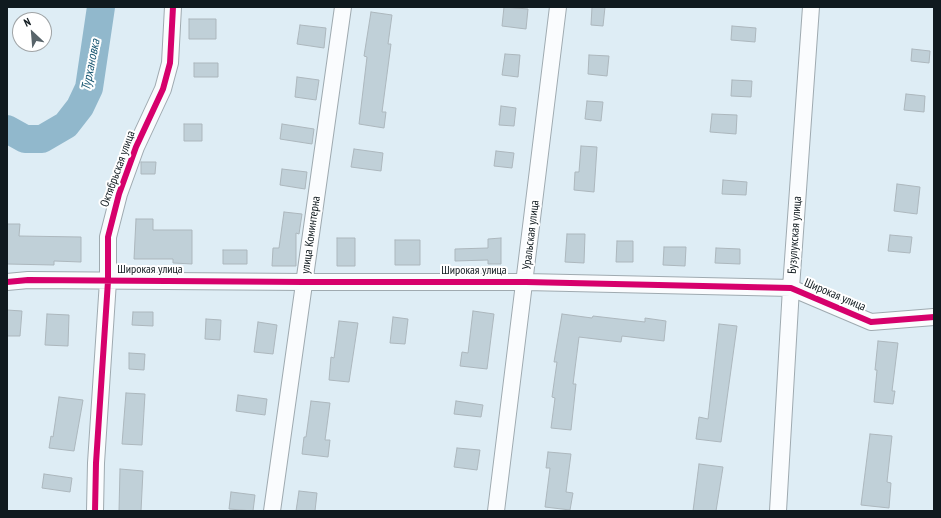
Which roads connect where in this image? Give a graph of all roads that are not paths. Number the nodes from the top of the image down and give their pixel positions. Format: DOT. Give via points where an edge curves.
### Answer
graph roads {
  1 [pos="173,7"];
  2 [pos="343,7"];
  3 [pos="558,7"];
  4 [pos="810,7"];
  5 [pos="108,281"];
  6 [pos="7,282"];
  7 [pos="304,282"];
  8 [pos="526,282"];
  9 [pos="791,288"];
  10 [pos="934,318"];
  11 [pos="95,511"];
  12 [pos="272,511"];
  13 [pos="496,511"];
  14 [pos="778,511"];
  1 -- 5 [label="street, Октябрьская улица" via="170,63 163,89 136,147 119,194 108,237"];
  2 -- 7 [label="street, улица Коминтерна"];
  3 -- 8 [label="street, Уральская улица"];
  4 -- 9 [label="street, Бузулукская улица"];
  5 -- 6 [label="street, Широкая улица"];
  5 -- 7 [label="street, Широкая улица"];
  5 -- 11 [label="street, Октябрьская улица"];
  7 -- 8 [label="street, Широкая улица"];
  7 -- 12 [label="street, улица Коминтерна"];
  8 -- 9 [label="street, Широкая улица"];
  8 -- 13 [label="street, Уральская улица"];
  9 -- 10 [label="street, Широкая улица" via="871,322"];
  9 -- 14 [label="street, Бузулукская улица"];
}
